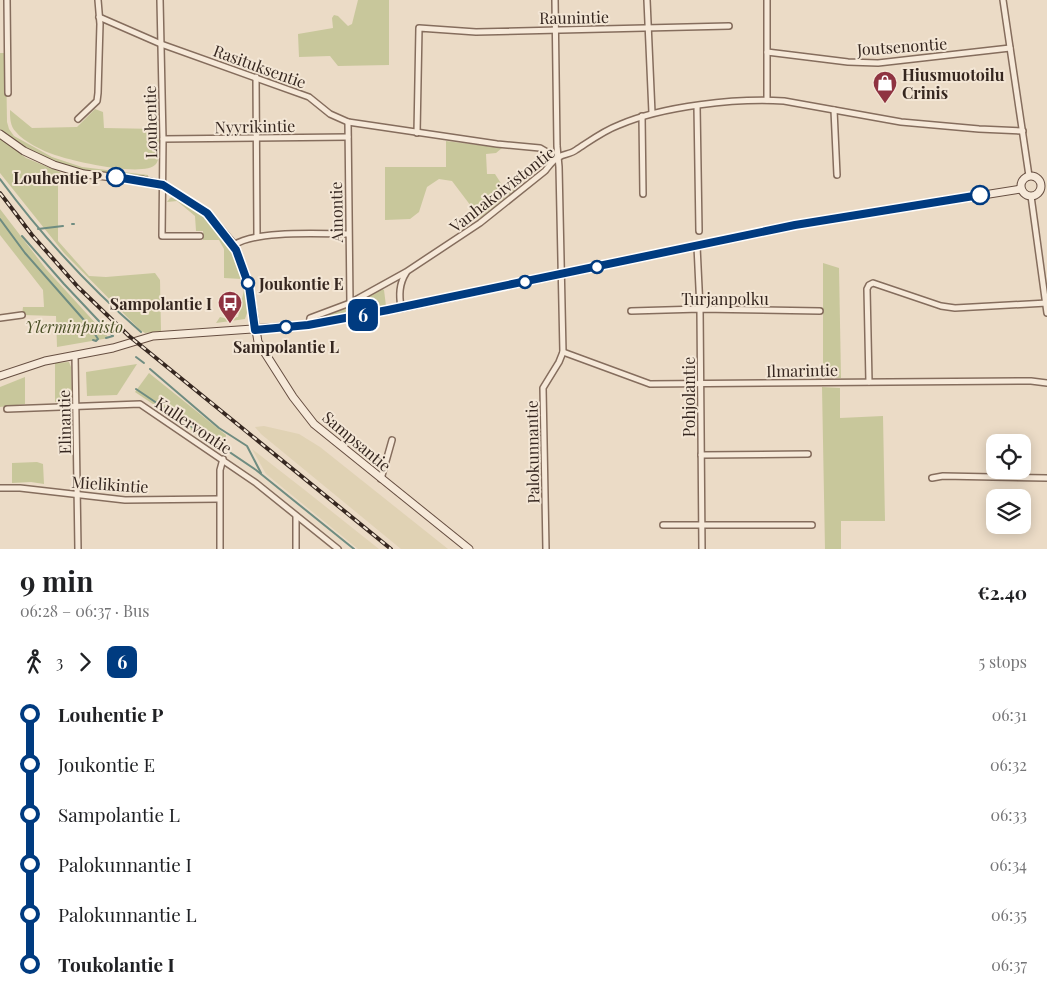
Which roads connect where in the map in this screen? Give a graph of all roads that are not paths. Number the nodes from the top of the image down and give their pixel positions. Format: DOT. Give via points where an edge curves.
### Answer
graph roads {
  1 [pos="7,0"];
  2 [pos="98,0"];
  3 [pos="160,0"];
  4 [pos="555,0"];
  5 [pos="647,0"];
  6 [pos="767,0"];
  7 [pos="1003,0"];
  8 [pos="99,17"];
  9 [pos="729,26"];
  10 [pos="648,28"];
  11 [pos="556,30"];
  12 [pos="161,44"];
  13 [pos="1010,48"];
  14 [pos="767,52"];
  15 [pos="256,77"];
  16 [pos="8,93"];
  17 [pos="767,100"];
  18 [pos="697,106"];
  19 [pos="834,110"];
  20 [pos="652,113"];
  21 [pos="642,116"];
  22 [pos="78,119"];
  23 [pos="348,122"];
  24 [pos="1023,131"];
  25 [pos="416,133"];
  26 [pos="0,134"];
  27 [pos="348,137"];
  28 [pos="163,139"];
  29 [pos="255,139"];
  30 [pos="557,158"];
  31 [pos="837,175"];
  32 [pos="1029,176"];
  33 [pos="1044,184"];
  34 [pos="163,185"];
  35 [pos="1021,189"];
  36 [pos="642,194"];
  37 [pos="1031,196"];
  38 [pos="699,231"];
  39 [pos="348,234"];
  40 [pos="200,236"];
  41 [pos="257,236"];
  42 [pos="234,245"];
  43 [pos="697,246"];
  44 [pos="406,272"];
  45 [pos="562,275"];
  46 [pos="350,303"];
  47 [pos="1046,303"];
  48 [pos="401,308"];
  49 [pos="700,309"];
  50 [pos="631,311"];
  51 [pos="820,311"];
  52 [pos="1047,313"];
  53 [pos="22,315"];
  54 [pos="0,318"];
  55 [pos="308,325"];
  56 [pos="255,330"];
  57 [pos="562,352"];
  58 [pos="75,355"];
  59 [pos="0,377"];
  60 [pos="869,382"];
  61 [pos="1047,383"];
  62 [pos="700,384"];
  63 [pos="76,405"];
  64 [pos="6,409"];
  65 [pos="392,440"];
  66 [pos="808,454"];
  67 [pos="701,455"];
  68 [pos="223,459"];
  69 [pos="932,478"];
  70 [pos="1047,478"];
  71 [pos="381,479"];
  72 [pos="0,488"];
  73 [pos="78,494"];
  74 [pos="219,499"];
  75 [pos="296,516"];
  76 [pos="663,525"];
  77 [pos="702,525"];
  78 [pos="812,525"];
  79 [pos="78,549"];
  80 [pos="220,549"];
  81 [pos="296,549"];
  82 [pos="338,549"];
  83 [pos="469,549"];
  84 [pos="546,549"];
  85 [pos="702,549"];
  1 -- 16 [label="street"];
  2 -- 8 [label="street"];
  3 -- 12 [label="street, Louhentie"];
  4 -- 11 [label="street, Palokunnantie"];
  5 -- 10 [label="street"];
  6 -- 14 [label="street"];
  7 -- 13 [label="street"];
  8 -- 12 [label="street, Rasituksentie"];
  8 -- 22 [label="street" via="98,93 96,101"];
  9 -- 10 [label="street, Raunintie"];
  10 -- 11 [label="street, Raunintie"];
  10 -- 20 [label="street"];
  11 -- 25 [label="street, Raunintie" via="476,32 419,28"];
  11 -- 30 [label="street, Palokunnantie"];
  12 -- 15 [label="street, Rasituksentie"];
  12 -- 28 [label="street, Louhentie"];
  13 -- 14 [label="street, Joutsenontie" via="878,63"];
  13 -- 24 [label="street"];
  14 -- 17 [label="street"];
  15 -- 23 [label="street, Rasituksentie" via="309,97 330,114"];
  15 -- 29 [label="street"];
  17 -- 18 [label="street, Vanhakoivistontie"];
  17 -- 19 [label="street, Vanhakoivistontie"];
  18 -- 20 [label="street, Vanhakoivistontie"];
  18 -- 38 [label="street"];
  19 -- 24 [label="street, Vanhakoivistontie" via="901,122"];
  19 -- 31 [label="street"];
  20 -- 21 [label="street, Vanhakoivistontie"];
  21 -- 30 [label="street, Vanhakoivistontie" via="617,125 574,152"];
  21 -- 36 [label="street"];
  23 -- 25 [label="street, Rasituksentie"];
  23 -- 27 [label="street, Ainontie"];
  24 -- 32 [label="street"];
  25 -- 30 [label="street, Rasituksentie" via="540,148"];
  26 -- 34 [label="main road" via="54,166 84,174"];
  27 -- 29 [label="street, Nyyrikintie"];
  27 -- 39 [label="street, Ainontie"];
  28 -- 29 [label="street, Nyyrikintie"];
  28 -- 34 [label="street, Louhentie"];
  29 -- 41 [label="street"];
  30 -- 44 [label="street, Vanhakoivistontie" via="480,223"];
  30 -- 45 [label="street, Palokunnantie"];
  32 -- 33 [label="main road"];
  32 -- 35 [label="main road" via="1021,182"];
  33 -- 37 [label="main road"];
  34 -- 40 [label="street, Louhentie" via="162,236"];
  34 -- 42 [label="main road" via="207,213"];
  35 -- 37 [label="main road"];
  35 -- 43 [label="main road" via="795,225"];
  37 -- 47 [label="street"];
  39 -- 41 [label="street"];
  39 -- 46 [label="street, Ainontie"];
  41 -- 42 [label="street"];
  42 -- 56 [label="main road, Sampsantie" via="249,286"];
  43 -- 45 [label="main road"];
  43 -- 49 [label="street, Pohjolantie"];
  44 -- 46 [label="street, Vanhakoivistontie"];
  44 -- 48 [label="street" via="400,287"];
  45 -- 48 [label="main road"];
  45 -- 57 [label="street, Palokunnantie"];
  46 -- 55 [label="street, Vanhakoivistontie" via="310,318"];
  47 -- 52 [label="street"];
  47 -- 60 [label="street" via="956,308 873,283 867,289"];
  48 -- 55 [label="main road"];
  49 -- 50 [label="street, Turjanpolku"];
  49 -- 51 [label="street, Turjanpolku"];
  49 -- 62 [label="street, Pohjolantie"];
  53 -- 54 [label="street"];
  55 -- 56 [label="main road"];
  56 -- 58 [label="main road" via="153,336"];
  56 -- 71 [label="main road, Sampsantie" via="264,354 314,424"];
  57 -- 62 [label="street, Ilmarintie" via="650,384"];
  57 -- 84 [label="street, Palokunnantie" via="543,388"];
  58 -- 59 [label="main road" via="45,361"];
  58 -- 63 [label="street, Elinantie"];
  60 -- 61 [label="street, Ilmarintie"];
  60 -- 62 [label="street, Ilmarintie"];
  62 -- 67 [label="street, Pohjolantie"];
  63 -- 64 [label="street, Kullervontie"];
  63 -- 68 [label="street, Kullervontie" via="140,404"];
  63 -- 73 [label="street, Elinantie"];
  65 -- 71 [label="street"];
  66 -- 67 [label="street"];
  67 -- 77 [label="street, Pohjolantie"];
  68 -- 74 [label="street"];
  68 -- 75 [label="street, Kullervontie"];
  69 -- 70 [label="street"];
  71 -- 83 [label="main road, Sampsantie"];
  72 -- 73 [label="street, Mielikintie"];
  73 -- 74 [label="street, Mielikintie" via="124,500"];
  73 -- 79 [label="street, Elinantie"];
  74 -- 80 [label="street"];
  75 -- 81 [label="street"];
  75 -- 82 [label="street, Kullervontie"];
  76 -- 77 [label="street"];
  77 -- 78 [label="street"];
  77 -- 85 [label="street, Pohjolantie"];
}
